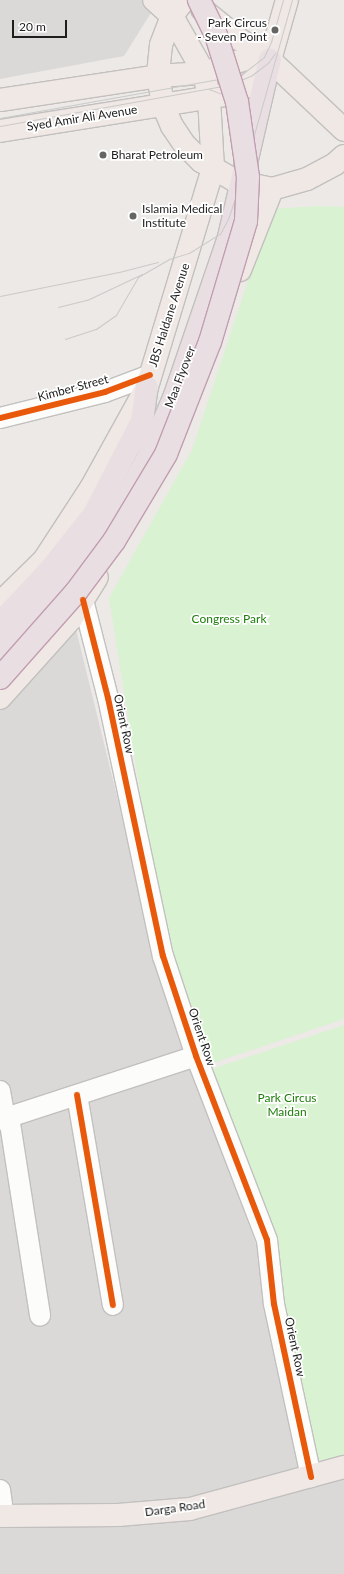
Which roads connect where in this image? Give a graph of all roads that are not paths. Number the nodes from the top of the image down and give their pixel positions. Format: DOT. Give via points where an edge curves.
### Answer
graph roads {
  1 [pos="154,0"];
  2 [pos="191,0"];
  3 [pos="199,0"];
  4 [pos="276,0"];
  5 [pos="287,0"];
  6 [pos="178,8"];
  7 [pos="265,57"];
  8 [pos="204,73"];
  9 [pos="158,76"];
  10 [pos="210,98"];
  11 [pos="0,100"];
  12 [pos="163,105"];
  13 [pos="344,130"];
  14 [pos="0,132"];
  15 [pos="341,164"];
  16 [pos="213,168"];
  17 [pos="243,181"];
  18 [pos="272,189"];
  19 [pos="148,381"];
  20 [pos="0,418"];
  21 [pos="83,600"];
  22 [pos="0,603"];
  23 [pos="0,623"];
  24 [pos="0,650"];
  25 [pos="0,678"];
  26 [pos="0,698"];
  27 [pos="196,1056"];
  28 [pos="0,1091"];
  29 [pos="78,1095"];
  30 [pos="5,1118"];
  31 [pos="113,1305"];
  32 [pos="40,1316"];
  33 [pos="344,1467"];
  34 [pos="311,1477"];
  35 [pos="0,1490"];
  36 [pos="2,1517"];
  1 -- 6 [label="main road, JBS Haldane Avenue"];
  2 -- 7 [label="main road"];
  3 -- 25 [label="highway, bridge" via="216,35 238,102 248,178 246,221 210,342 166,454 114,541 76,592"];
  4 -- 7 [label="main road"];
  5 -- 7 [label="main road"];
  6 -- 8 [label="main road, JBS Haldane Avenue"];
  6 -- 9 [label="main road" via="161,45"];
  7 -- 8 [label="main road"];
  7 -- 10 [label="main road, Syed Amir Ali Avenue" via="248,86"];
  7 -- 13 [label="main road"];
  7 -- 17 [label="highway, Maa Flyover"];
  8 -- 9 [label="main road"];
  8 -- 10 [label="main road, JBS Haldane Avenue"];
  9 -- 11 [label="main road"];
  9 -- 12 [label="main road"];
  10 -- 12 [label="main road, Syed Amir Ali Avenue"];
  10 -- 16 [label="main road, JBS Haldane Avenue"];
  12 -- 14 [label="main road, Syed Amir Ali Avenue"];
  12 -- 16 [label="main road" via="172,126 185,145"];
  15 -- 18 [label="main road" via="307,179"];
  16 -- 17 [label="main road" via="235,180"];
  16 -- 19 [label="main road, JBS Haldane Avenue"];
  17 -- 18 [label="main road"];
  17 -- 24 [label="highway, Maa Flyover" via="229,237 174,398 147,460 106,528 52,596"];
  18 -- 21 [label="main road, Maa Flyover" via="185,412 168,464"];
  19 -- 20 [label="street, Kimber Street"];
  19 -- 22 [label="main road, JBS Haldane Avenue" via="92,488 44,560"];
  19 -- 23 [label="highway, Maa Flyover" via="142,421 94,514 49,571"];
  21 -- 26 [label="main road, Maa Flyover" via="72,619"];
  21 -- 27 [label="street, Orient Row" via="103,677 163,956"];
  27 -- 29 [label="street"];
  27 -- 34 [label="street, Orient Row" via="266,1240 274,1304"];
  28 -- 30 [label="street"];
  29 -- 30 [label="street"];
  29 -- 31 [label="street"];
  30 -- 32 [label="street"];
  33 -- 34 [label="main road, Darga Road"];
  34 -- 36 [label="main road, Darga Road" via="190,1509 118,1515"];
  35 -- 36 [label="street"];
}
